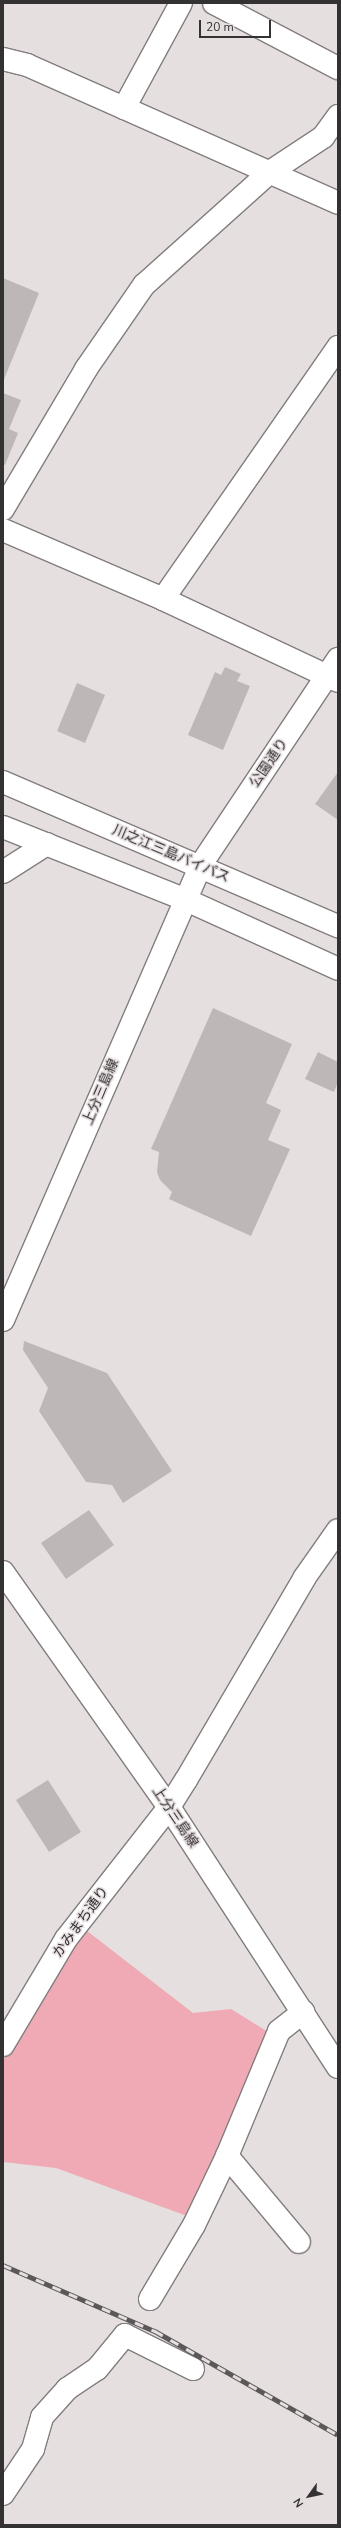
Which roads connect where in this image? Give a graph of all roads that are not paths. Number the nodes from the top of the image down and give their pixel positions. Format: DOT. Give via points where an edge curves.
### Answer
graph roads {
  1 [pos="181,3"];
  2 [pos="214,3"];
  3 [pos="3,59"];
  4 [pos="338,68"];
  5 [pos="124,108"];
  6 [pos="338,116"];
  7 [pos="270,172"];
  8 [pos="338,203"];
  9 [pos="338,347"];
  10 [pos="5,502"];
  11 [pos="3,530"];
  12 [pos="163,599"];
  13 [pos="335,671"];
  14 [pos="3,782"];
  15 [pos="3,827"];
  16 [pos="47,844"];
  17 [pos="200,866"];
  18 [pos="3,872"];
  19 [pos="184,899"];
  20 [pos="338,926"];
  21 [pos="338,969"];
  22 [pos="3,1320"];
  23 [pos="338,1530"];
  24 [pos="3,1572"];
  25 [pos="168,1806"];
  26 [pos="304,2012"];
  27 [pos="3,2045"];
  28 [pos="338,2067"];
  29 [pos="227,2156"];
  30 [pos="299,2242"];
  31 [pos="150,2299"];
  32 [pos="192,2369"];
  33 [pos="3,2494"];
  1 -- 5 [label="main road"];
  2 -- 4 [label="main road"];
  3 -- 5 [label="main road" via="27,65"];
  5 -- 7 [label="main road"];
  6 -- 7 [label="main road" via="323,137"];
  7 -- 8 [label="main road"];
  7 -- 10 [label="main road" via="144,285 86,369"];
  9 -- 12 [label="main road"];
  11 -- 12 [label="main road"];
  12 -- 13 [label="main road"];
  13 -- 17 [label="main road, 公園通り"];
  14 -- 17 [label="main road, 川之江三島バイパス"];
  15 -- 16 [label="main road"];
  16 -- 18 [label="main road"];
  16 -- 19 [label="main road"];
  17 -- 19 [label="main road, 上分三島線"];
  17 -- 20 [label="main road, 川之江三島バイパス"];
  19 -- 21 [label="main road"];
  19 -- 22 [label="main road, 上分三島線"];
  23 -- 25 [label="main road, かみまち通り" via="306,1577"];
  24 -- 25 [label="main road, 上分三島線"];
  25 -- 26 [label="main road, 上分三島線"];
  25 -- 27 [label="main road, かみまち通り" via="66,1940"];
  26 -- 28 [label="main road, 上分三島線"];
  26 -- 29 [label="main road" via="279,2031"];
  29 -- 30 [label="main road"];
  29 -- 31 [label="main road" via="194,2225"];
  32 -- 33 [label="main road" via="125,2335 97,2369 67,2389 42,2416 33,2450"];
}
